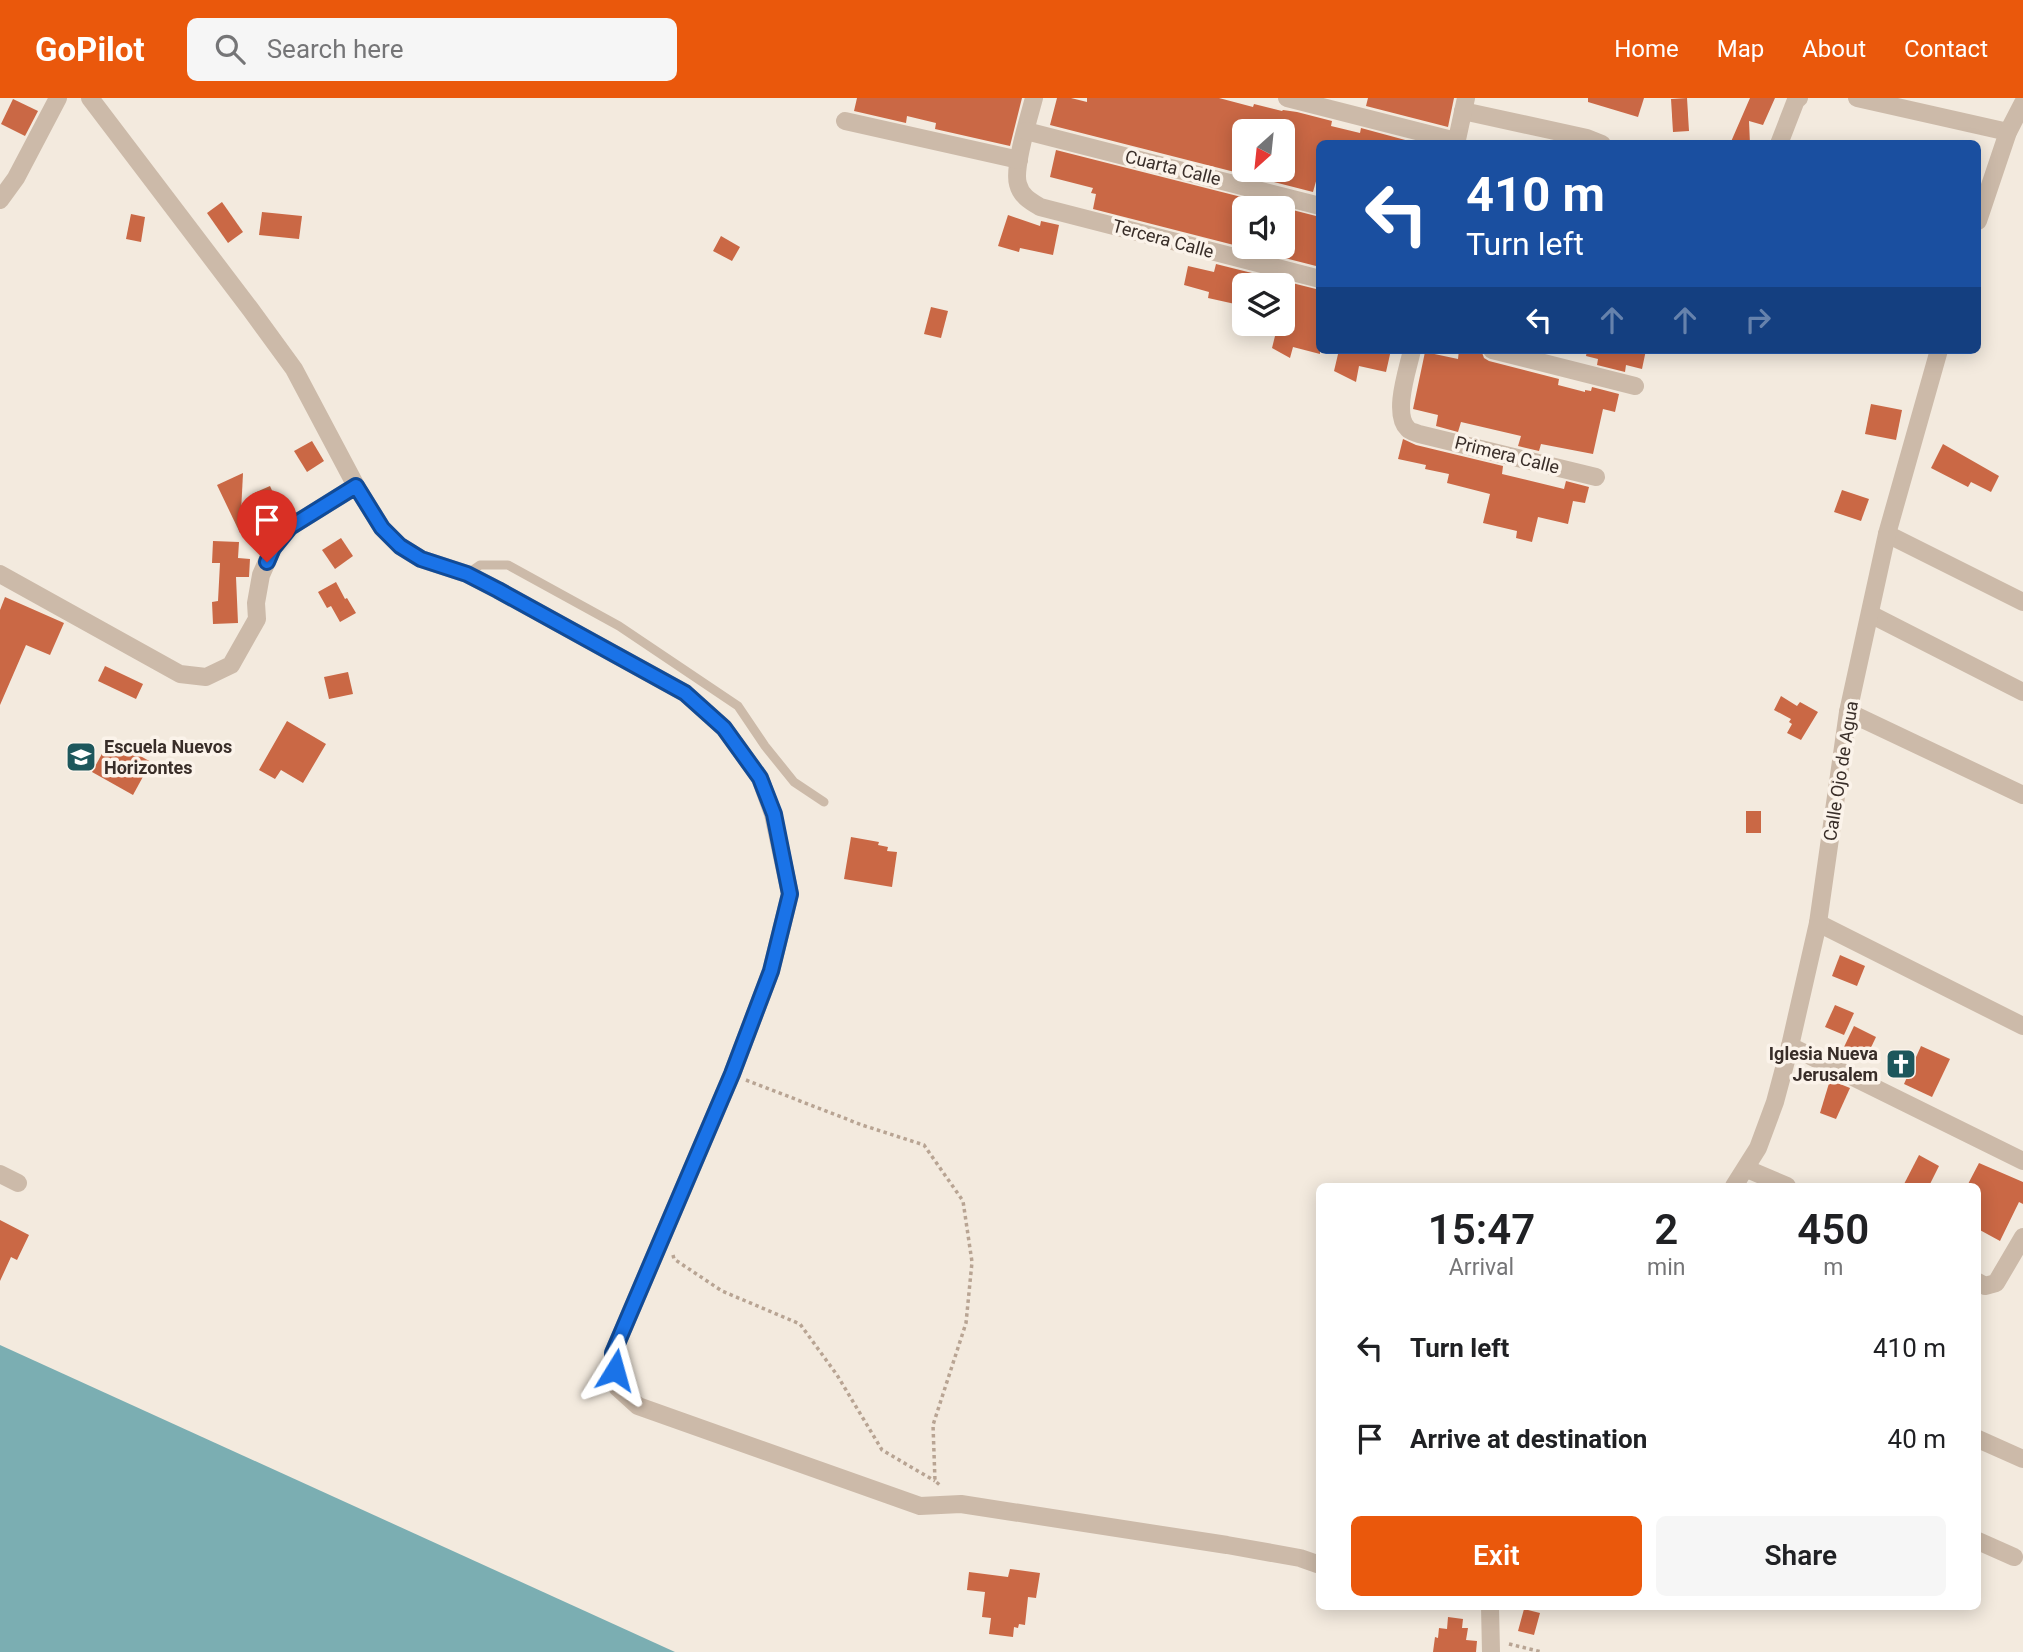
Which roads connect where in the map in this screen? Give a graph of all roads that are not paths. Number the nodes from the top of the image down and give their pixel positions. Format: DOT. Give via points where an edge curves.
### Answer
graph roads {
  1 [pos="58,98"];
  2 [pos="90,98"];
  3 [pos="1034,98"];
  4 [pos="1287,98"];
  5 [pos="1799,98"];
  6 [pos="1857,98"];
  7 [pos="2023,103"];
  8 [pos="1465,105"];
  9 [pos="845,121"];
  10 [pos="1026,131"];
  11 [pos="2008,132"];
  12 [pos="1448,140"];
  13 [pos="1456,140"];
  14 [pos="1592,140"];
  15 [pos="1781,140"];
  16 [pos="1019,160"];
  17 [pos="0,201"];
  18 [pos="1316,205"];
  19 [pos="1981,212"];
  20 [pos="1316,278"];
  21 [pos="1411,354"];
  22 [pos="1508,354"];
  23 [pos="1938,354"];
  24 [pos="1634,386"];
  25 [pos="1596,477"];
  26 [pos="356,486"];
  27 [pos="1887,534"];
  28 [pos="0,574"];
  29 [pos="467,574"];
  30 [pos="2023,602"];
  31 [pos="1870,614"];
  32 [pos="2023,692"];
  33 [pos="1848,712"];
  34 [pos="2023,794"];
  35 [pos="824,802"];
  36 [pos="1818,923"];
  37 [pos="2023,1027"];
  38 [pos="1790,1046"];
  39 [pos="2023,1161"];
  40 [pos="1747,1169"];
  41 [pos="0,1174"];
  42 [pos="18,1183"];
  43 [pos="1736,1183"];
  44 [pos="1780,1183"];
  45 [pos="2023,1237"];
  46 [pos="1981,1284"];
  47 [pos="1981,1440"];
  48 [pos="2023,1459"];
  49 [pos="1981,1542"];
  50 [pos="2014,1557"];
  51 [pos="1316,1564"];
  52 [pos="1490,1610"];
  53 [pos="1491,1646"];
  1 -- 17 [label="street"];
  2 -- 26 [label="street" via="294,369"];
  3 -- 10 [label="street"];
  4 -- 12 [label="street"];
  5 -- 15 [label="street"];
  6 -- 11 [label="street"];
  7 -- 11 [label="street"];
  8 -- 13 [label="street"];
  8 -- 14 [label="street"];
  9 -- 16 [label="street"];
  10 -- 16 [label="street"];
  10 -- 18 [label="street, Cuarta Calle"];
  11 -- 19 [label="street"];
  16 -- 20 [label="street, Tercera Calle" via="1017,182 1023,194 1040,207"];
  21 -- 25 [label="street, Primera Calle" via="1401,402 1408,429"];
  22 -- 24 [label="street"];
  23 -- 27 [label="street, Calle Ojo de Agua"];
  26 -- 28 [label="street" via="290,527 273,548 261,575 257,619 231,665 206,677 180,674"];
  26 -- 29 [label="street" via="382,528 400,546 421,559"];
  27 -- 30 [label="street"];
  27 -- 31 [label="street, Calle Ojo de Agua"];
  29 -- 35 [label="lane" via="480,565 508,565 620,625 738,706 794,782"];
  29 -- 51 [label="street" via="685,693 724,728 760,778 774,814 790,894 771,971 732,1074 613,1353 617,1387 638,1406 920,1506 961,1504 1227,1545"];
  31 -- 32 [label="street"];
  31 -- 33 [label="street, Calle Ojo de Agua"];
  33 -- 34 [label="street"];
  33 -- 36 [label="street, Calle Ojo de Agua"];
  36 -- 37 [label="street"];
  36 -- 38 [label="street, Calle Ojo de Agua"];
  38 -- 39 [label="street"];
  38 -- 40 [label="street, Calle Ojo de Agua" via="1775,1102"];
  40 -- 43 [label="street, Calle Ojo de Agua"];
  40 -- 44 [label="street"];
  41 -- 42 [label="street"];
  45 -- 46 [label="street" via="1996,1283"];
  47 -- 48 [label="street"];
  49 -- 50 [label="street"];
  52 -- 53 [label="street"];
}
